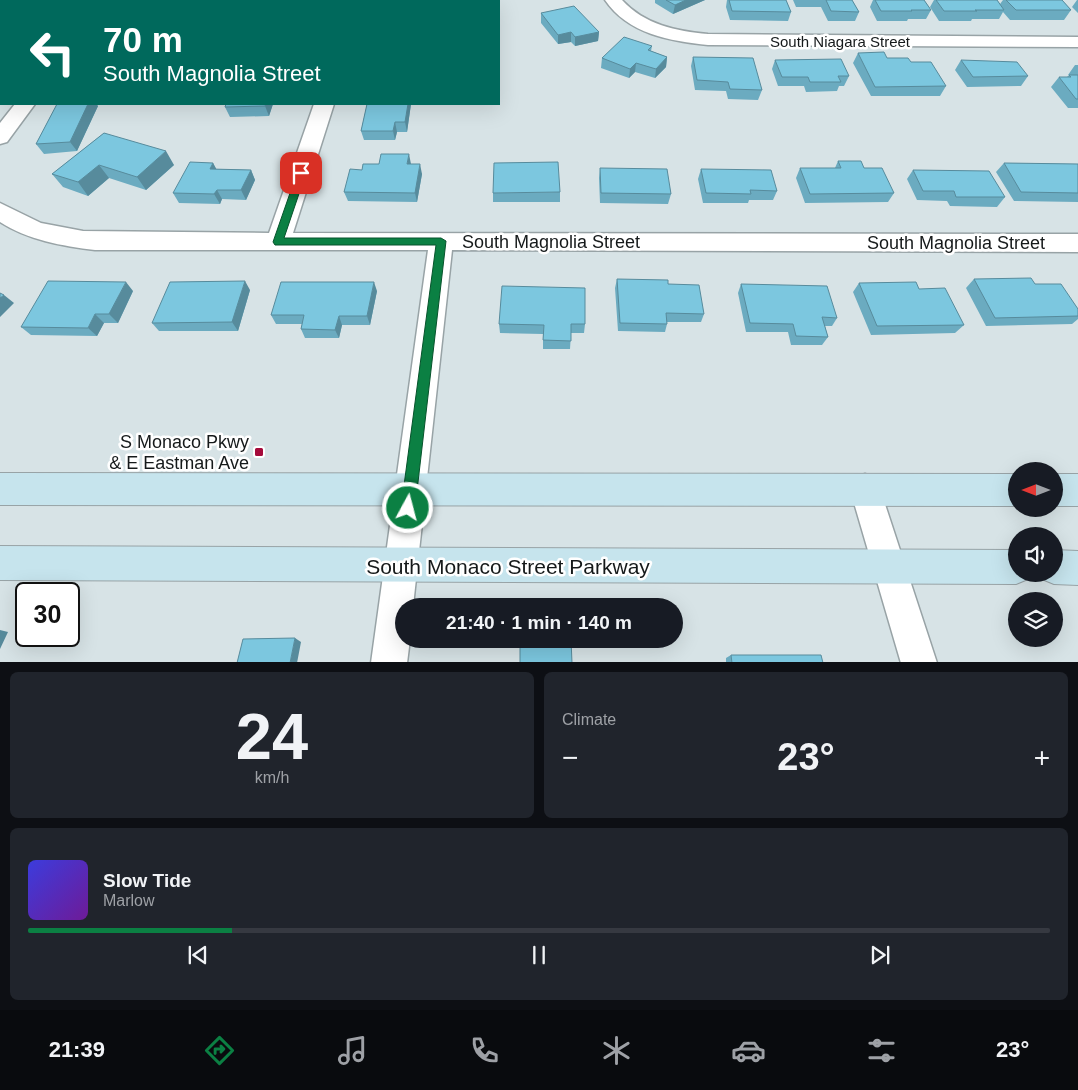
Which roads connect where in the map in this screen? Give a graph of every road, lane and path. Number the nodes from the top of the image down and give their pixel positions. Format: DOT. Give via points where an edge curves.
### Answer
graph roads {
  1 [pos="613,0"];
  2 [pos="1078,42"];
  3 [pos="24,105"];
  4 [pos="324,105"];
  5 [pos="0,137"];
  6 [pos="0,211"];
  7 [pos="441,241"];
  8 [pos="278,242"];
  9 [pos="1078,243"];
  10 [pos="410,488"];
  11 [pos="0,489"];
  12 [pos="865,489"];
  13 [pos="1008,490"];
  14 [pos="1063,490"];
  15 [pos="1078,490"];
  16 [pos="0,563"];
  17 [pos="401,566"];
  18 [pos="890,567"];
  19 [pos="1008,567"];
  20 [pos="1063,568"];
  21 [pos="1078,568"];
  22 [pos="389,662"];
  23 [pos="919,662"];
  1 -- 2 [label="street, South Niagara Street" via="631,18 645,26 690,39"];
  3 -- 5 [label="street"];
  4 -- 8 [label="street"];
  6 -- 8 [label="street, South Magnolia Street" via="33,228 71,239"];
  7 -- 8 [label="street, South Magnolia Street"];
  7 -- 9 [label="street, South Magnolia Street"];
  7 -- 10 [label="street"];
  10 -- 11 [label="main road"];
  10 -- 12 [label="main road"];
  10 -- 17 [label="street"];
  12 -- 13 [label="main road"];
  12 -- 18 [label="street"];
  14 -- 15 [label="main road"];
  16 -- 17 [label="main road, South Monaco Street Parkway"];
  17 -- 18 [label="main road, South Monaco Street Parkway"];
  17 -- 22 [label="street"];
  18 -- 19 [label="main road, South Monaco Street Parkway"];
  18 -- 23 [label="street"];
  20 -- 21 [label="main road"];
}
